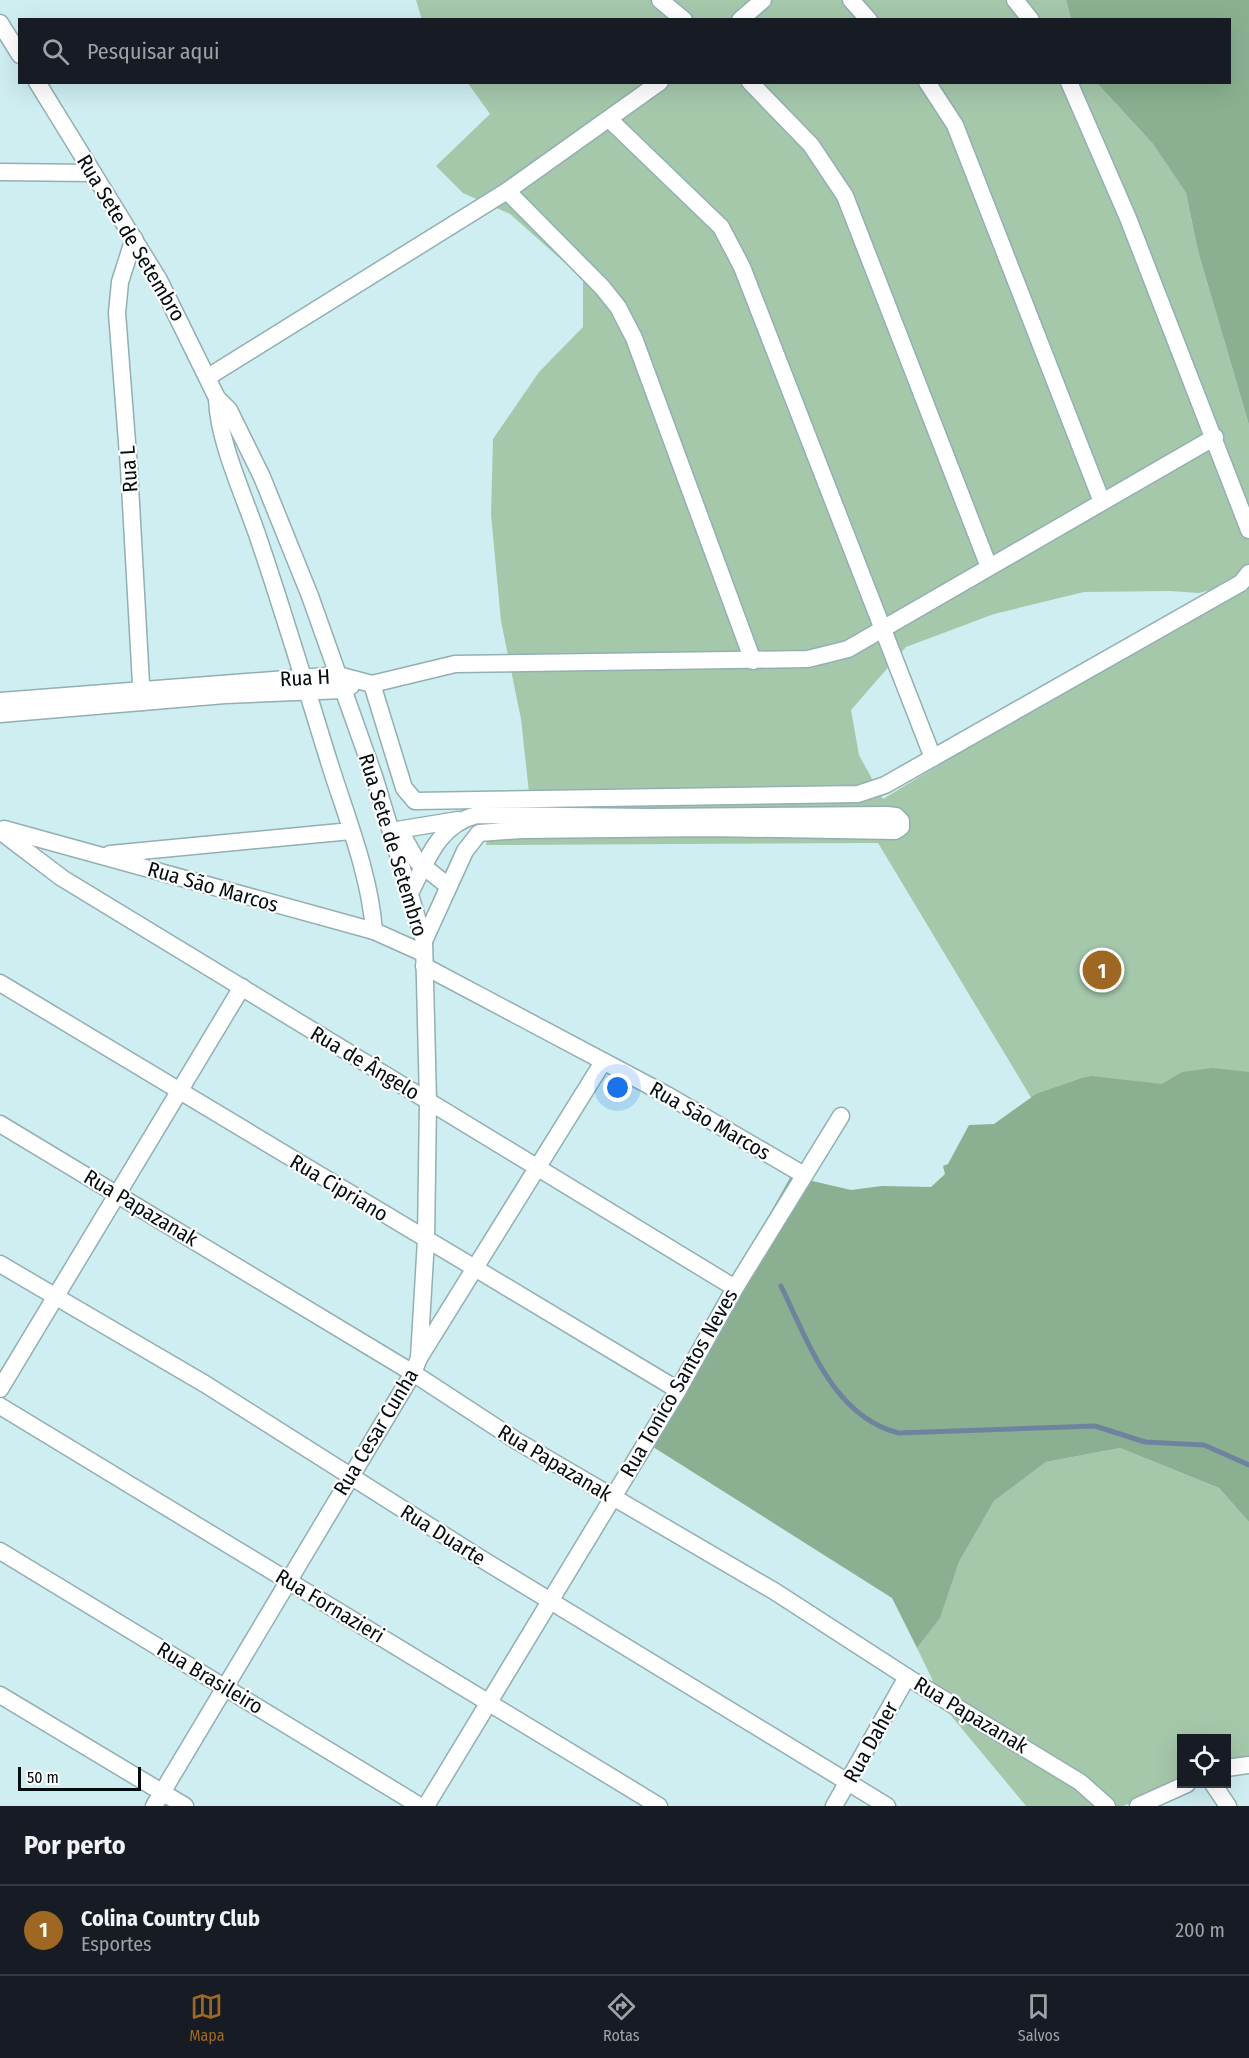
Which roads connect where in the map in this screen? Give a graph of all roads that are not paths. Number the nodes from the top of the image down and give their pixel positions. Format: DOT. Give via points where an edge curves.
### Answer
graph roads {
  1 [pos="660,0"];
  2 [pos="763,0"];
  3 [pos="851,0"];
  4 [pos="1014,0"];
  5 [pos="682,18"];
  6 [pos="742,18"];
  7 [pos="868,18"];
  8 [pos="1029,18"];
  9 [pos="0,23"];
  10 [pos="18,52"];
  11 [pos="38,84"];
  12 [pos="657,84"];
  13 [pos="752,84"];
  14 [pos="928,84"];
  15 [pos="1070,84"];
  16 [pos="610,120"];
  17 [pos="0,172"];
  18 [pos="93,173"];
  19 [pos="507,191"];
  20 [pos="134,238"];
  21 [pos="208,377"];
  22 [pos="217,398"];
  23 [pos="1215,437"];
  24 [pos="1102,502"];
  25 [pos="1249,530"];
  26 [pos="989,567"];
  27 [pos="1249,573"];
  28 [pos="884,627"];
  29 [pos="753,661"];
  30 [pos="353,683"];
  31 [pos="305,685"];
  32 [pos="142,695"];
  33 [pos="0,701"];
  34 [pos="0,714"];
  35 [pos="933,758"];
  36 [pos="462,820"];
  37 [pos="0,830"];
  38 [pos="351,831"];
  39 [pos="395,831"];
  40 [pos="100,855"];
  41 [pos="423,867"];
  42 [pos="448,886"];
  43 [pos="411,891"];
  44 [pos="374,931"];
  45 [pos="424,953"];
  46 [pos="0,983"];
  47 [pos="242,987"];
  48 [pos="603,1062"];
  49 [pos="181,1093"];
  50 [pos="428,1101"];
  51 [pos="841,1116"];
  52 [pos="0,1124"];
  53 [pos="538,1167"];
  54 [pos="804,1175"];
  55 [pos="117,1193"];
  56 [pos="426,1240"];
  57 [pos="0,1264"];
  58 [pos="474,1269"];
  59 [pos="735,1288"];
  60 [pos="57,1297"];
  61 [pos="416,1366"];
  62 [pos="0,1389"];
  63 [pos="678,1390"];
  64 [pos="0,1406"];
  65 [pos="350,1476"];
  66 [pos="612,1498"];
  67 [pos="0,1551"];
  68 [pos="288,1581"];
  69 [pos="550,1600"];
  70 [pos="908,1677"];
  71 [pos="224,1686"];
  72 [pos="0,1695"];
  73 [pos="490,1701"];
  74 [pos="1249,1765"];
  75 [pos="1231,1767"];
  76 [pos="849,1783"];
  77 [pos="1178,1788"];
  78 [pos="1216,1788"];
  79 [pos="158,1799"];
  80 [pos="185,1806"];
  81 [pos="420,1806"];
  82 [pos="426,1806"];
  83 [pos="659,1806"];
  84 [pos="834,1806"];
  85 [pos="887,1806"];
  86 [pos="1107,1806"];
  87 [pos="1138,1806"];
  88 [pos="1228,1806"];
  1 -- 5 [label="street"];
  2 -- 6 [label="street"];
  3 -- 7 [label="street"];
  4 -- 8 [label="street"];
  9 -- 10 [label="street"];
  11 -- 18 [label="street, Rua Sete de Setembro"];
  12 -- 16 [label="street"];
  13 -- 26 [label="street" via="811,145 845,196"];
  14 -- 24 [label="street" via="955,125"];
  15 -- 23 [label="street"];
  16 -- 19 [label="street"];
  16 -- 28 [label="street" via="721,226 742,267"];
  17 -- 18 [label="street"];
  18 -- 20 [label="street, Rua Sete de Setembro"];
  19 -- 21 [label="street"];
  19 -- 29 [label="street" via="618,307 634,338"];
  20 -- 21 [label="street, Rua Sete de Setembro"];
  20 -- 32 [label="street, Rua L" via="120,282 117,313"];
  21 -- 22 [label="street, Rua Sete de Setembro"];
  22 -- 30 [label="street, Rua Sete de Setembro" via="229,410 262,477"];
  22 -- 31 [label="street, Rua Sete de Setembro" via="217,414"];
  23 -- 24 [label="street, Rua H"];
  23 -- 25 [label="street"];
  24 -- 26 [label="street, Rua H"];
  26 -- 28 [label="street, Rua H"];
  27 -- 35 [label="street" via="1241,583"];
  28 -- 29 [label="street, Rua H" via="848,649 808,659"];
  28 -- 35 [label="street"];
  29 -- 30 [label="street, Rua H" via="455,664"];
  30 -- 31 [label="street, Rua H"];
  30 -- 35 [label="street" via="404,788 415,801 858,794 873,791"];
  30 -- 39 [label="street, Rua Sete de Setembro"];
  31 -- 32 [label="street, Rua H" via="261,693"];
  31 -- 38 [label="street, Rua Sete de Setembro"];
  32 -- 33 [label="street, Rua H"];
  32 -- 34 [label="street, Rua H"];
  36 -- 39 [label="street"];
  36 -- 41 [label="street" via="441,836"];
  36 -- 42 [label="street" via="486,814 887,815 899,818 902,824 895,831 486,831 472,839"];
  37 -- 40 [label="street, Rua São Marcos"];
  37 -- 47 [label="street, Rua de Ângelo" via="63,878"];
  38 -- 40 [label="street"];
  38 -- 44 [label="street, Rua Sete de Setembro"];
  39 -- 41 [label="street"];
  39 -- 43 [label="street, Rua Sete de Setembro"];
  40 -- 44 [label="street, Rua São Marcos"];
  41 -- 42 [label="street"];
  41 -- 43 [label="street"];
  42 -- 45 [label="street"];
  43 -- 45 [label="street, Rua Sete de Setembro"];
  44 -- 45 [label="street, Rua São Marcos"];
  45 -- 48 [label="street, Rua São Marcos"];
  45 -- 50 [label="street, Rua Sete de Setembro"];
  46 -- 49 [label="street, Rua Cipriano"];
  47 -- 49 [label="street"];
  47 -- 50 [label="street, Rua de Ângelo"];
  48 -- 53 [label="street, Rua Cesar Cunha"];
  48 -- 54 [label="street, Rua São Marcos"];
  49 -- 55 [label="street"];
  49 -- 56 [label="street, Rua Cipriano"];
  50 -- 53 [label="street, Rua de Ângelo"];
  50 -- 56 [label="street, Rua Sete de Setembro"];
  51 -- 54 [label="street, Rua Tonico Santos Neves"];
  52 -- 55 [label="street, Rua Papazanak"];
  53 -- 58 [label="street, Rua Cesar Cunha"];
  53 -- 59 [label="street, Rua de Ângelo"];
  54 -- 59 [label="street, Rua Tonico Santos Neves"];
  55 -- 60 [label="street"];
  55 -- 61 [label="street, Rua Papazanak"];
  56 -- 58 [label="street, Rua Cipriano"];
  56 -- 61 [label="street, Rua Sete de Setembro"];
  57 -- 60 [label="street, Rua Duarte"];
  58 -- 61 [label="street, Rua Cesar Cunha"];
  58 -- 63 [label="street, Rua Cipriano"];
  59 -- 63 [label="street, Rua Tonico Santos Neves"];
  60 -- 62 [label="street"];
  60 -- 65 [label="street, Rua Duarte"];
  61 -- 65 [label="street, Rua Cesar Cunha"];
  61 -- 66 [label="street, Rua Papazanak"];
  63 -- 66 [label="street, Rua Tonico Santos Neves"];
  64 -- 68 [label="street, Rua Fornazieri"];
  65 -- 68 [label="street, Rua Cesar Cunha"];
  65 -- 69 [label="street, Rua Duarte"];
  66 -- 69 [label="street, Rua Tonico Santos Neves"];
  66 -- 70 [label="street, Rua Papazanak" via="774,1591"];
  67 -- 71 [label="street, Rua Brasileiro"];
  68 -- 71 [label="street, Rua Cesar Cunha"];
  68 -- 73 [label="street, Rua Fornazieri"];
  69 -- 73 [label="street, Rua Tonico Santos Neves"];
  69 -- 76 [label="street, Rua Duarte"];
  70 -- 76 [label="street, Rua Daher"];
  70 -- 86 [label="street, Rua Papazanak" via="1080,1782"];
  71 -- 79 [label="street, Rua Cesar Cunha"];
  71 -- 81 [label="street, Rua Brasileiro"];
  72 -- 79 [label="street"];
  73 -- 82 [label="street, Rua Tonico Santos Neves"];
  73 -- 83 [label="street, Rua Fornazieri"];
  74 -- 75 [label="street"];
  76 -- 84 [label="street, Rua Daher"];
  76 -- 85 [label="street, Rua Duarte"];
  77 -- 87 [label="street"];
  78 -- 88 [label="street"];
  79 -- 80 [label="street"];
}
